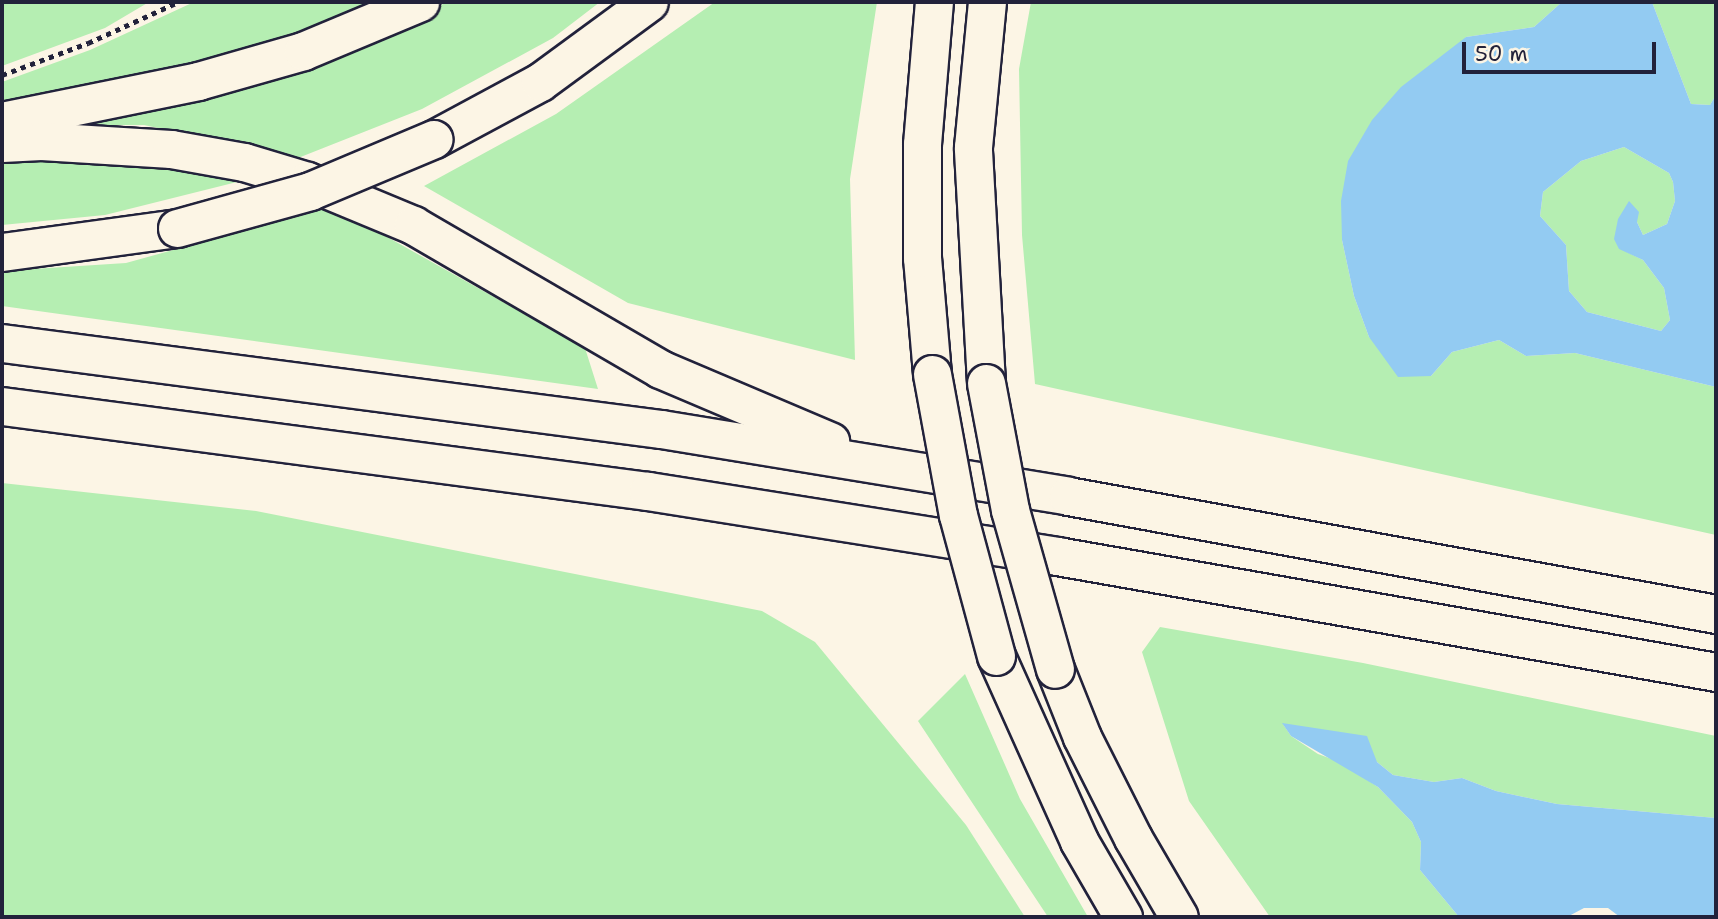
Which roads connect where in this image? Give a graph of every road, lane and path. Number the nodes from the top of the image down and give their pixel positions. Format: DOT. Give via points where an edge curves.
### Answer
graph roads {
  1 [pos="178,2"];
  2 [pos="420,2"];
  3 [pos="649,2"];
  4 [pos="934,2"];
  5 [pos="987,2"];
  6 [pos="2,75"];
  7 [pos="2,121"];
  8 [pos="2,143"];
  9 [pos="2,252"];
  10 [pos="2,343"];
  11 [pos="2,406"];
  12 [pos="898,468"];
  13 [pos="1716,614"];
  14 [pos="1716,672"];
  15 [pos="1122,917"];
  16 [pos="1179,917"];
  1 -- 6 [label="path"];
  2 -- 7 [label="highway" via="303,51 211,78"];
  3 -- 9 [label="highway, bridge" via="540,82 435,139 310,191 177,228"];
  4 -- 15 [label="highway, bridge" via="922,144 922,258 932,374 958,515 996,656 1079,841"];
  5 -- 16 [label="highway, bridge" via="973,148 986,383 1010,510 1055,669 1088,748"];
  8 -- 12 [label="highway" via="171,149 244,162 307,181 413,225 706,392"];
  10 -- 12 [label="highway" via="661,429"];
  11 -- 14 [label="highway" via="662,494 1543,638"];
  12 -- 13 [label="highway"];
}
